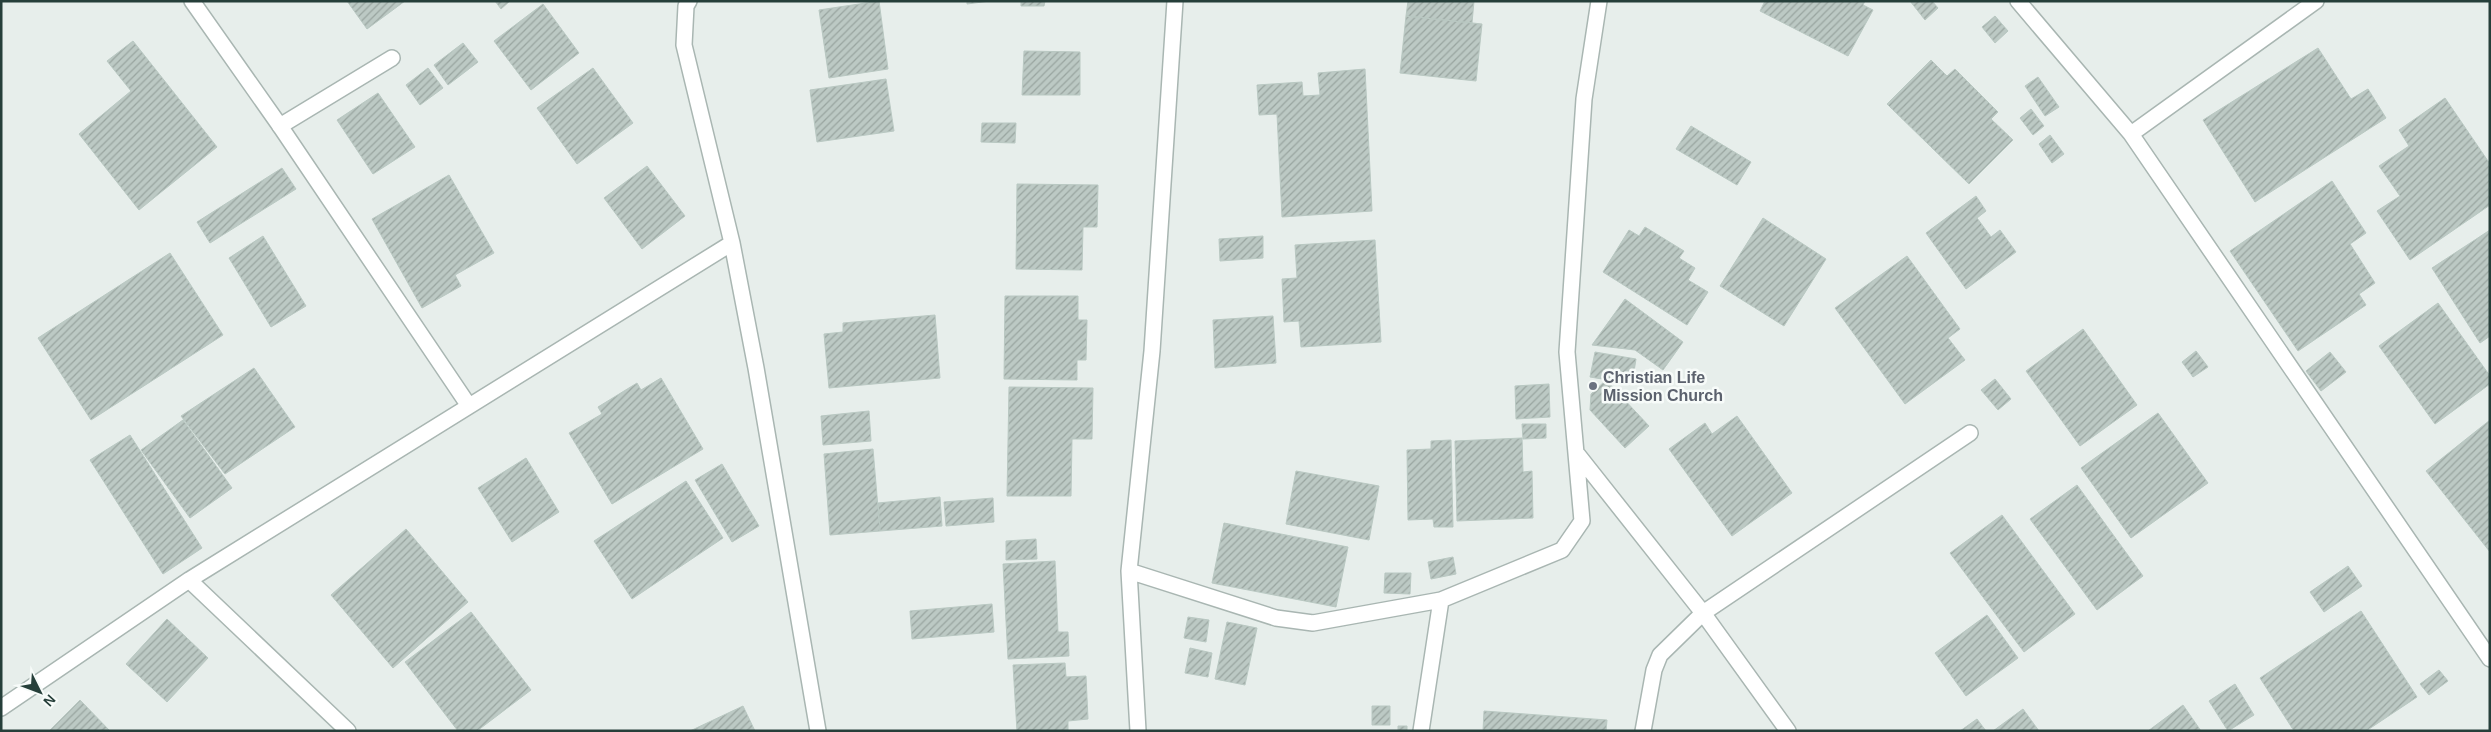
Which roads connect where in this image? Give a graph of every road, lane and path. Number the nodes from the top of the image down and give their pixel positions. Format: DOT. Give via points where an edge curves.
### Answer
graph roads {
  1 [pos="192,1"];
  2 [pos="689,1"];
  3 [pos="1175,1"];
  4 [pos="1599,1"];
  5 [pos="2018,1"];
  6 [pos="2316,1"];
  7 [pos="392,58"];
  8 [pos="280,126"];
  9 [pos="2132,134"];
  10 [pos="732,242"];
  11 [pos="469,406"];
  12 [pos="1970,433"];
  13 [pos="1578,455"];
  14 [pos="1129,571"];
  15 [pos="189,580"];
  16 [pos="1441,600"];
  17 [pos="1703,613"];
  18 [pos="2490,659"];
  19 [pos="1,708"];
  20 [pos="348,731"];
  21 [pos="818,731"];
  22 [pos="1138,731"];
  23 [pos="1421,731"];
  24 [pos="1643,731"];
  25 [pos="1788,731"];
  1 -- 8 [label="street"];
  2 -- 10 [label="street" via="684,45"];
  3 -- 14 [label="street" via="1152,351"];
  4 -- 13 [label="street" via="1584,99 1567,352"];
  5 -- 9 [label="street"];
  6 -- 9 [label="street"];
  7 -- 8 [label="street"];
  8 -- 11 [label="street"];
  9 -- 18 [label="street"];
  10 -- 11 [label="street"];
  10 -- 21 [label="street"];
  11 -- 15 [label="street"];
  12 -- 17 [label="street"];
  13 -- 16 [label="street" via="1582,521 1562,550"];
  13 -- 17 [label="street"];
  14 -- 16 [label="street" via="1276,618 1313,623"];
  14 -- 22 [label="street"];
  15 -- 19 [label="street"];
  15 -- 20 [label="street"];
  16 -- 23 [label="street"];
  17 -- 24 [label="street" via="1660,655 1654,670"];
  17 -- 25 [label="street"];
}
